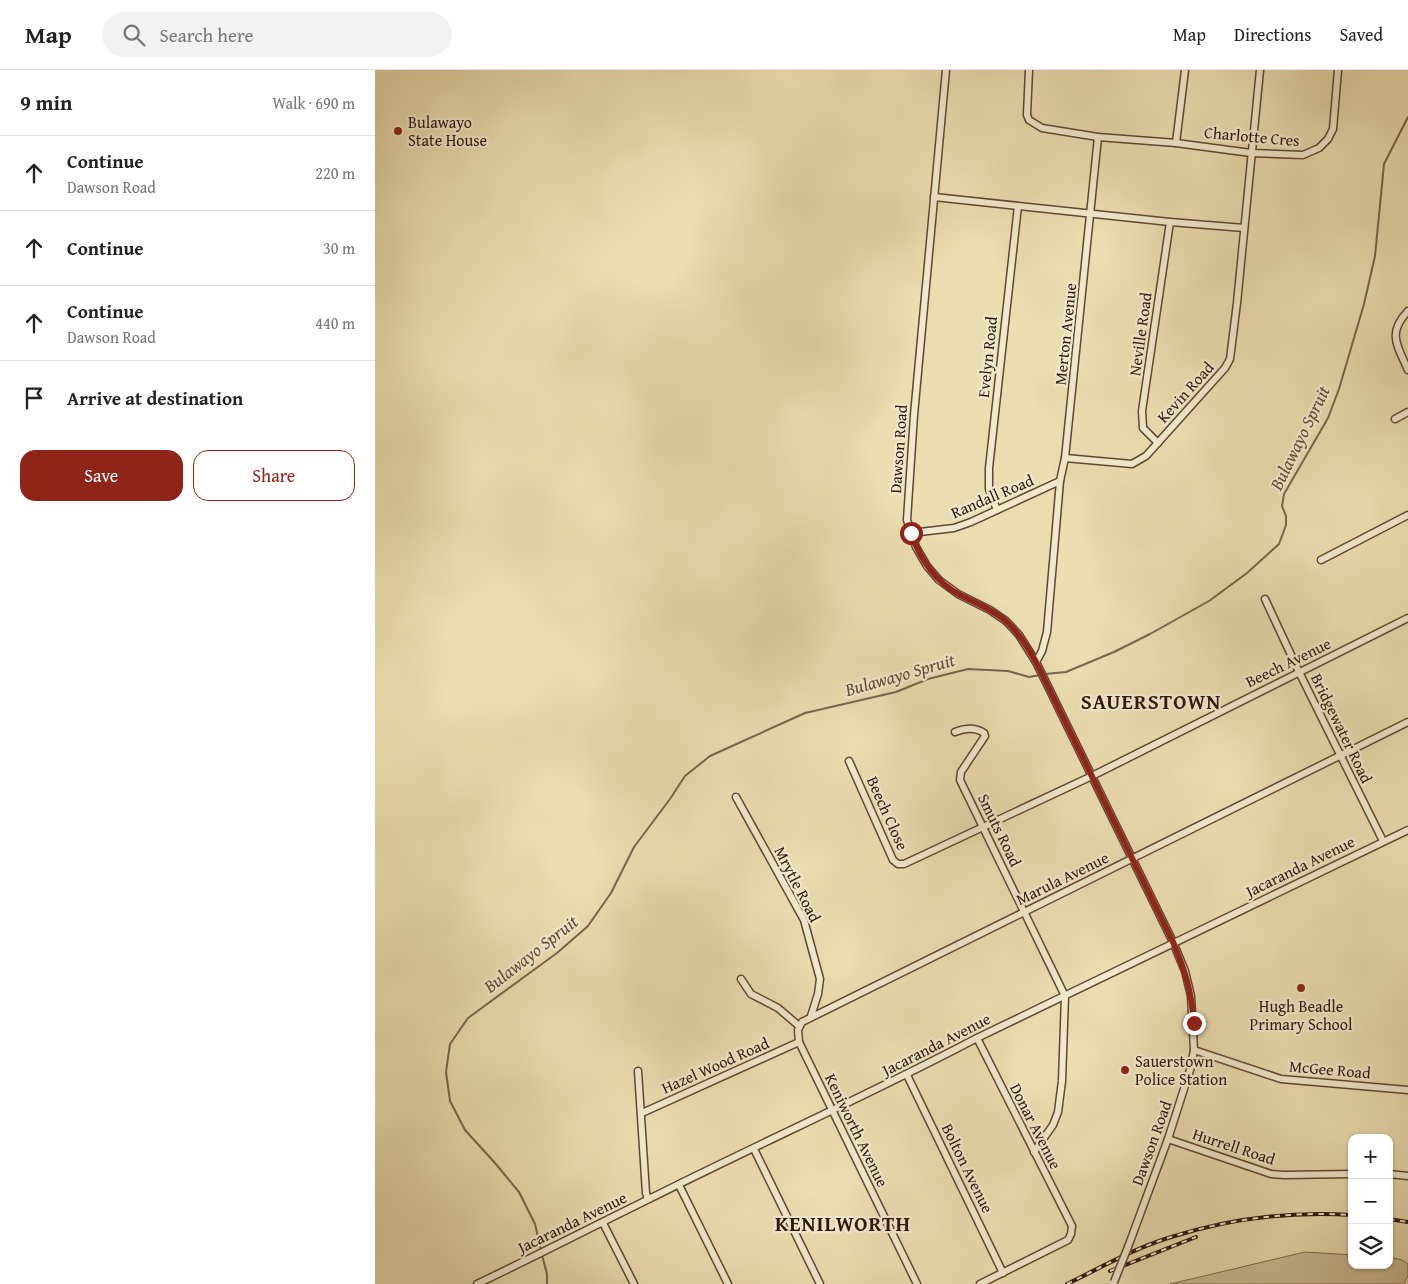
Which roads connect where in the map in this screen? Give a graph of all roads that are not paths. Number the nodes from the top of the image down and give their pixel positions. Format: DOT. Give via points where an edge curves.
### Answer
graph roads {
  1 [pos="946,70"];
  2 [pos="1029,70"];
  3 [pos="1185,70"];
  4 [pos="1260,70"];
  5 [pos="1338,70"];
  6 [pos="1098,137"];
  7 [pos="1177,143"];
  8 [pos="1251,153"];
  9 [pos="934,197"];
  10 [pos="1018,206"];
  11 [pos="1091,213"];
  12 [pos="1170,222"];
  13 [pos="1244,228"];
  14 [pos="1408,311"];
  15 [pos="1408,370"];
  16 [pos="1408,412"];
  17 [pos="1395,419"];
  18 [pos="1158,443"];
  19 [pos="1065,458"];
  20 [pos="1059,481"];
  21 [pos="997,510"];
  22 [pos="1408,515"];
  23 [pos="911,533"];
  24 [pos="1321,560"];
  25 [pos="1265,599"];
  26 [pos="1408,618"];
  27 [pos="1036,663"];
  28 [pos="1299,672"];
  29 [pos="1408,722"];
  30 [pos="955,732"];
  31 [pos="1339,755"];
  32 [pos="849,761"];
  33 [pos="1092,776"];
  34 [pos="736,797"];
  35 [pos="983,828"];
  36 [pos="1408,830"];
  37 [pos="1383,841"];
  38 [pos="1131,860"];
  39 [pos="910,862"];
  40 [pos="1025,912"];
  41 [pos="1173,942"];
  42 [pos="741,979"];
  43 [pos="1065,996"];
  44 [pos="811,1016"];
  45 [pos="799,1026"];
  46 [pos="977,1038"];
  47 [pos="799,1042"];
  48 [pos="1194,1050"];
  49 [pos="638,1071"];
  50 [pos="907,1075"];
  51 [pos="1408,1090"];
  52 [pos="833,1110"];
  53 [pos="642,1113"];
  54 [pos="1168,1139"];
  55 [pos="754,1149"];
  56 [pos="1034,1152"];
  57 [pos="1348,1174"];
  58 [pos="1393,1174"];
  59 [pos="1408,1176"];
  60 [pos="679,1185"];
  61 [pos="648,1199"];
  62 [pos="603,1223"];
  63 [pos="1003,1273"];
  64 [pos="1114,1283"];
  65 [pos="477,1284"];
  66 [pos="634,1284"];
  67 [pos="728,1284"];
  68 [pos="820,1284"];
  69 [pos="917,1284"];
  70 [pos="980,1284"];
  1 -- 9 [label="street, Dawson Road"];
  2 -- 6 [label="street, Charlotte Cres" via="1026,112 1029,120 1042,128"];
  3 -- 7 [label="street"];
  4 -- 8 [label="street, Kevin Road"];
  5 -- 8 [label="street, Charlotte Cres" via="1333,129 1319,148 1303,156"];
  6 -- 7 [label="street, Charlotte Cres"];
  6 -- 11 [label="street"];
  7 -- 8 [label="street, Charlotte Cres"];
  8 -- 13 [label="street, Kevin Road"];
  9 -- 10 [label="street"];
  9 -- 23 [label="street, Dawson Road" via="909,478 907,520"];
  10 -- 11 [label="street"];
  10 -- 21 [label="street, Evelyn Road" via="989,468 989,489"];
  11 -- 12 [label="street"];
  11 -- 19 [label="street, Merton Avenue"];
  12 -- 13 [label="street"];
  12 -- 18 [label="street, Neville Road" via="1143,411 1143,428"];
  13 -- 18 [label="street, Kevin Road" via="1229,359 1221,374"];
  14 -- 15 [label="street" via="1398,321 1395,336"];
  16 -- 17 [label="street"];
  18 -- 19 [label="street, Kevin Road" via="1146,456 1132,464"];
  19 -- 20 [label="street, Randall Road"];
  20 -- 21 [label="street, Randall Road"];
  20 -- 27 [label="street" via="1047,632"];
  21 -- 23 [label="street, Randall Road" via="955,528"];
  22 -- 24 [label="street"];
  23 -- 27 [label="street, Dawson Road" via="923,560 939,580 1006,621"];
  25 -- 28 [label="street, Bridgewater Road"];
  26 -- 28 [label="street, Beech Avenue"];
  27 -- 33 [label="street, Dawson Road"];
  28 -- 31 [label="street, Bridgewater Road"];
  28 -- 33 [label="street, Beech Avenue"];
  29 -- 31 [label="street, Marula Avenue"];
  30 -- 35 [label="street, Smuts Road" via="973,729 985,734 960,776"];
  31 -- 37 [label="street, Bridgewater Road"];
  31 -- 38 [label="street, Marula Avenue"];
  32 -- 39 [label="street, Beech Close" via="893,860 898,864"];
  33 -- 35 [label="street, Beech Avenue"];
  33 -- 38 [label="street, Dawson Road"];
  34 -- 44 [label="street, Mrytle Road" via="804,920 820,979"];
  35 -- 39 [label="street, Beech Avenue"];
  35 -- 40 [label="street, Smuts Road"];
  36 -- 37 [label="street, Jacaranda Avenue"];
  37 -- 41 [label="street, Jacaranda Avenue"];
  38 -- 40 [label="street, Marula Avenue"];
  38 -- 41 [label="street, Dawson Road"];
  40 -- 43 [label="street, Smuts Road"];
  40 -- 44 [label="street, Marula Avenue"];
  41 -- 43 [label="street, Jacaranda Avenue"];
  41 -- 48 [label="street, Dawson Road" via="1191,996"];
  42 -- 45 [label="street" via="751,994 778,1008"];
  43 -- 46 [label="street, Jacaranda Avenue"];
  43 -- 56 [label="street" via="1058,1112"];
  44 -- 45 [label="street, Marula Avenue"];
  45 -- 47 [label="street"];
  46 -- 50 [label="street, Jacaranda Avenue"];
  46 -- 56 [label="street, Donar Avenue"];
  47 -- 52 [label="street, Keniworth Avenue"];
  47 -- 53 [label="street, Hazel Wood Road"];
  48 -- 51 [label="street, McGee Road" via="1281,1079"];
  48 -- 54 [label="street, Dawson Road" via="1188,1080"];
  49 -- 53 [label="street"];
  50 -- 52 [label="street, Jacaranda Avenue"];
  50 -- 63 [label="street, Bolton Avenue"];
  52 -- 55 [label="street, Jacaranda Avenue"];
  52 -- 69 [label="street, Keniworth Avenue"];
  53 -- 61 [label="street"];
  54 -- 57 [label="street, Hurrell Road" via="1271,1174"];
  54 -- 64 [label="street, Dawson Road, bridge"];
  55 -- 60 [label="street, Jacaranda Avenue"];
  55 -- 68 [label="street"];
  56 -- 63 [label="street, Donar Avenue" via="1072,1226 1071,1234 1068,1240"];
  58 -- 59 [label="street"];
  60 -- 61 [label="street, Jacaranda Avenue"];
  60 -- 67 [label="street"];
  61 -- 62 [label="street, Jacaranda Avenue"];
  62 -- 65 [label="street, Jacaranda Avenue"];
  62 -- 66 [label="street"];
  63 -- 70 [label="street"];
}
